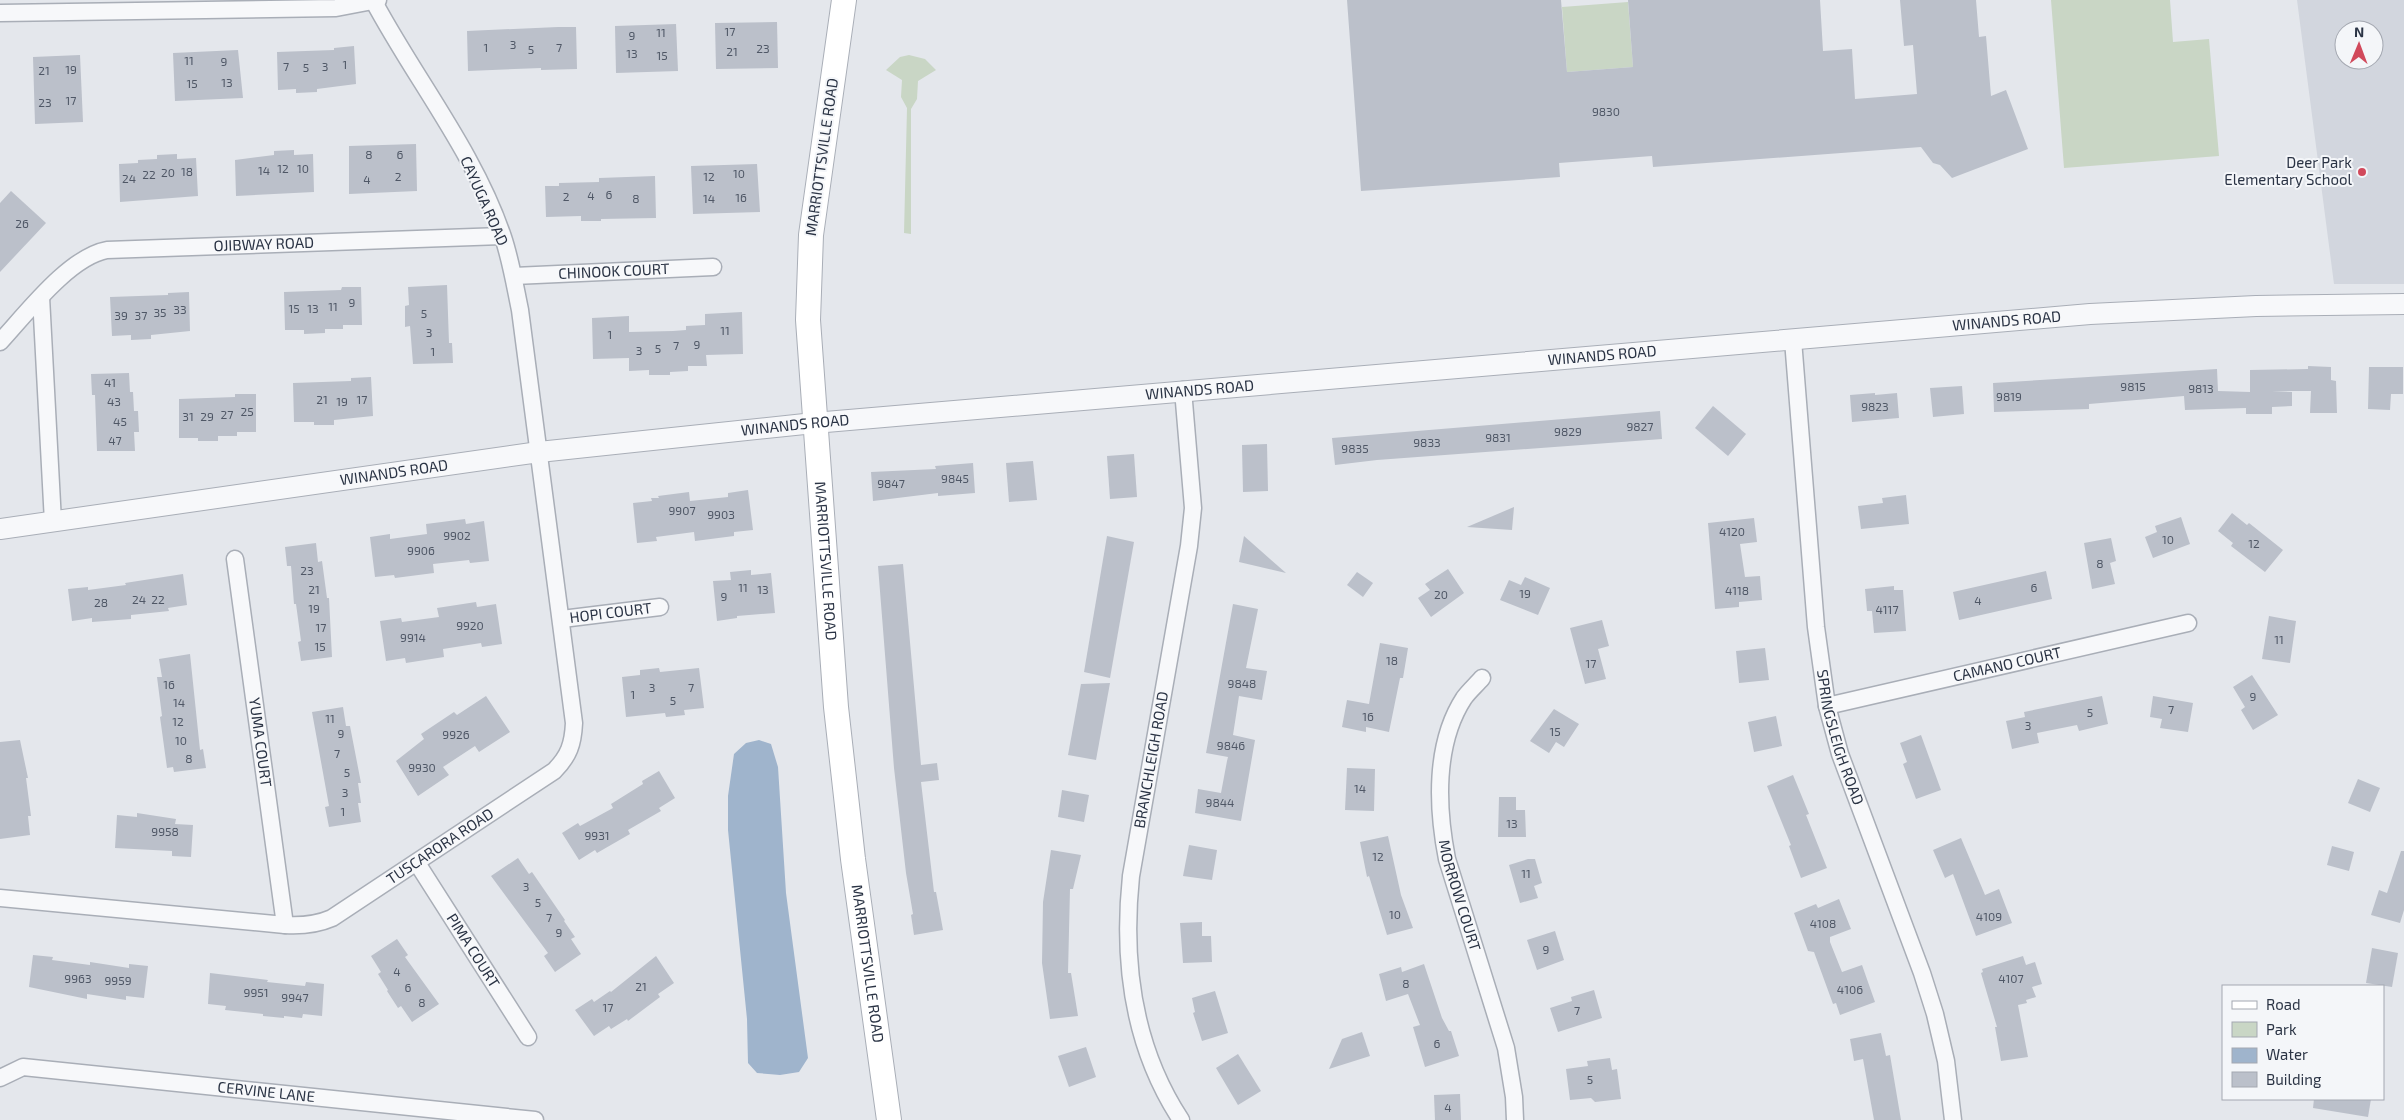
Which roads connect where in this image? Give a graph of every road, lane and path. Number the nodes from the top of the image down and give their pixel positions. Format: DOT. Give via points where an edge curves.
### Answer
graph roads {
  1 [pos="844,0"];
  2 [pos="375,1"];
  3 [pos="0,13"];
  4 [pos="502,236"];
  5 [pos="713,267"];
  6 [pos="514,276"];
  7 [pos="41,297"];
  8 [pos="2404,304"];
  9 [pos="1793,340"];
  10 [pos="0,342"];
  11 [pos="1183,390"];
  12 [pos="814,422"];
  13 [pos="539,452"];
  14 [pos="53,522"];
  15 [pos="0,529"];
  16 [pos="235,559"];
  17 [pos="660,607"];
  18 [pos="562,619"];
  19 [pos="2188,623"];
  20 [pos="1482,678"];
  21 [pos="1827,706"];
  22 [pos="417,863"];
  23 [pos="0,898"];
  24 [pos="284,925"];
  25 [pos="528,1038"];
  26 [pos="0,1078"];
  27 [pos="534,1120"];
  28 [pos="889,1120"];
  29 [pos="1181,1120"];
  30 [pos="1515,1120"];
  31 [pos="1953,1120"];
  1 -- 12 [label="main road, MARRIOTTSVILLE ROAD" via="811,235 808,320"];
  2 -- 3 [label="street" via="336,8"];
  2 -- 4 [label="street, CAYUGA ROAD" via="459,144"];
  4 -- 6 [label="street, CAYUGA ROAD"];
  4 -- 7 [label="street, OJIBWAY ROAD" via="106,250 81,259"];
  5 -- 6 [label="street, CHINOOK COURT"];
  6 -- 13 [label="street, CAYUGA ROAD"];
  7 -- 10 [label="street, OJIBWAY ROAD"];
  7 -- 14 [label="street"];
  8 -- 9 [label="street, WINANDS ROAD" via="2256,306 2090,314"];
  9 -- 11 [label="street, WINANDS ROAD"];
  9 -- 21 [label="street, SPRINGSLEIGH ROAD" via="1816,627"];
  11 -- 12 [label="street, WINANDS ROAD"];
  11 -- 29 [label="street, BRANCHLEIGH ROAD" via="1193,508 1189,546 1126,917 1132,998 1142,1037 1156,1073"];
  12 -- 13 [label="street, WINANDS ROAD"];
  12 -- 28 [label="main road, MARRIOTTSVILLE ROAD" via="836,707 852,859"];
  13 -- 14 [label="street, WINANDS ROAD"];
  13 -- 18 [label="street, TUSCARORA ROAD"];
  14 -- 15 [label="street, WINANDS ROAD"];
  16 -- 24 [label="street, YUMA COURT"];
  17 -- 18 [label="street, HOPI COURT"];
  18 -- 22 [label="street, TUSCARORA ROAD" via="574,723 573,743 567,758 554,771"];
  19 -- 21 [label="street, CAMANO COURT"];
  20 -- 30 [label="street, MORROW COURT" via="1464,697 1452,721 1440,790 1441,829 1447,859 1506,1048"];
  21 -- 31 [label="street, SPRINGSLEIGH ROAD" via="1840,754 1935,1014 1946,1061"];
  22 -- 24 [label="street, TUSCARORA ROAD" via="332,918 309,926"];
  22 -- 25 [label="street, PIMA COURT"];
  23 -- 24 [label="street, TUSCARORA ROAD"];
  26 -- 27 [label="street, CERVINE LANE" via="23,1067"];
}
